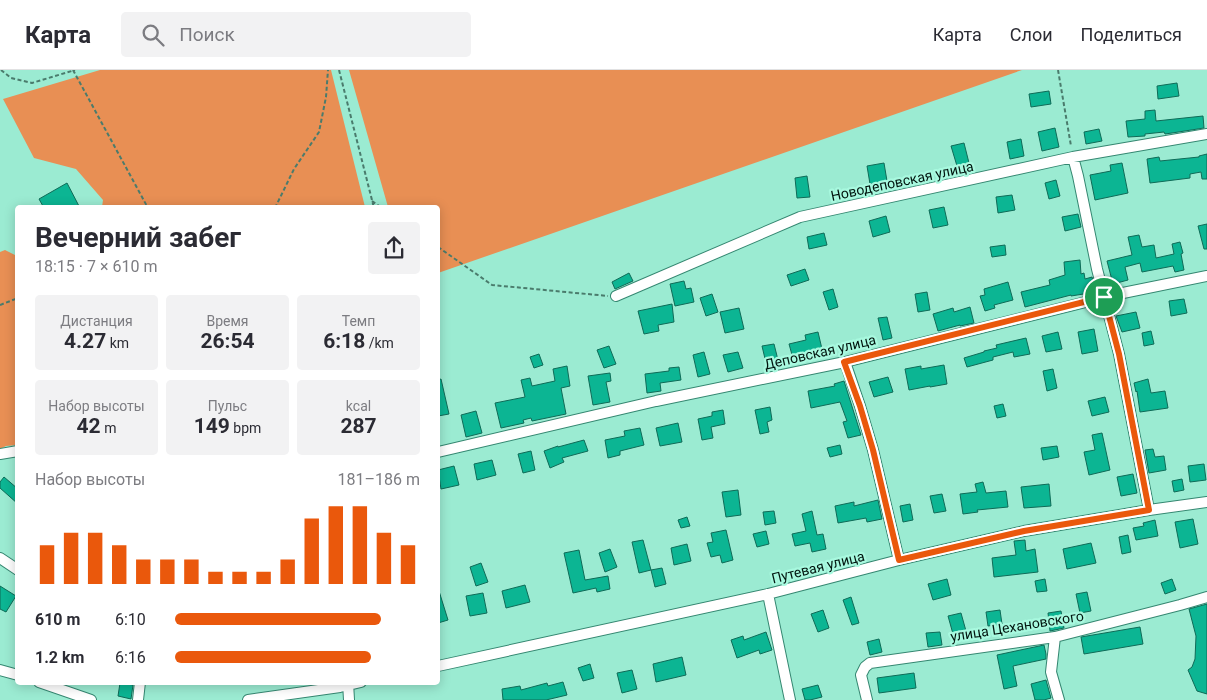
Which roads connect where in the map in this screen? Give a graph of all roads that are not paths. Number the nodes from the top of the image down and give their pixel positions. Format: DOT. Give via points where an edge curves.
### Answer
graph roads {
  1 [pos="1207,134"];
  2 [pos="1073,157"];
  3 [pos="1207,276"];
  4 [pos="616,296"];
  5 [pos="1104,297"];
  6 [pos="844,362"];
  7 [pos="15,452"];
  8 [pos="440,452"];
  9 [pos="0,454"];
  10 [pos="1207,502"];
  11 [pos="1149,510"];
  12 [pos="0,558"];
  13 [pos="899,560"];
  14 [pos="15,568"];
  15 [pos="768,594"];
  16 [pos="1207,597"];
  17 [pos="1055,637"];
  18 [pos="440,666"];
  19 [pos="0,670"];
  20 [pos="15,674"];
  21 [pos="140,685"];
  22 [pos="342,685"];
  23 [pos="348,685"];
  24 [pos="67,687"];
  25 [pos="91,700"];
  26 [pos="138,700"];
  27 [pos="248,700"];
  28 [pos="349,700"];
  29 [pos="790,700"];
  30 [pos="867,700"];
  31 [pos="1058,700"];
  1 -- 2 [label="street, Новодеповская улица"];
  2 -- 4 [label="street, Новодеповская улица" via="800,216"];
  2 -- 5 [label="street"];
  3 -- 5 [label="street, Деповская улица"];
  5 -- 6 [label="street, Деповская улица"];
  5 -- 11 [label="street" via="1119,354"];
  6 -- 8 [label="street, Деповская улица" via="656,401"];
  6 -- 13 [label="street" via="873,450"];
  7 -- 9 [label="street"];
  10 -- 11 [label="street, Путевая улица"];
  11 -- 13 [label="street, Путевая улица" via="1024,531"];
  12 -- 14 [label="street"];
  13 -- 15 [label="street, Путевая улица"];
  15 -- 18 [label="street, Путевая улица"];
  15 -- 29 [label="street"];
  16 -- 17 [label="street, улица Цехановского"];
  17 -- 30 [label="street, улица Цехановского" via="870,663 861,675"];
  17 -- 31 [label="street" via="1051,672"];
  19 -- 20 [label="street"];
  21 -- 26 [label="street"];
  22 -- 27 [label="street"];
  23 -- 28 [label="street"];
  24 -- 25 [label="street"];
}
